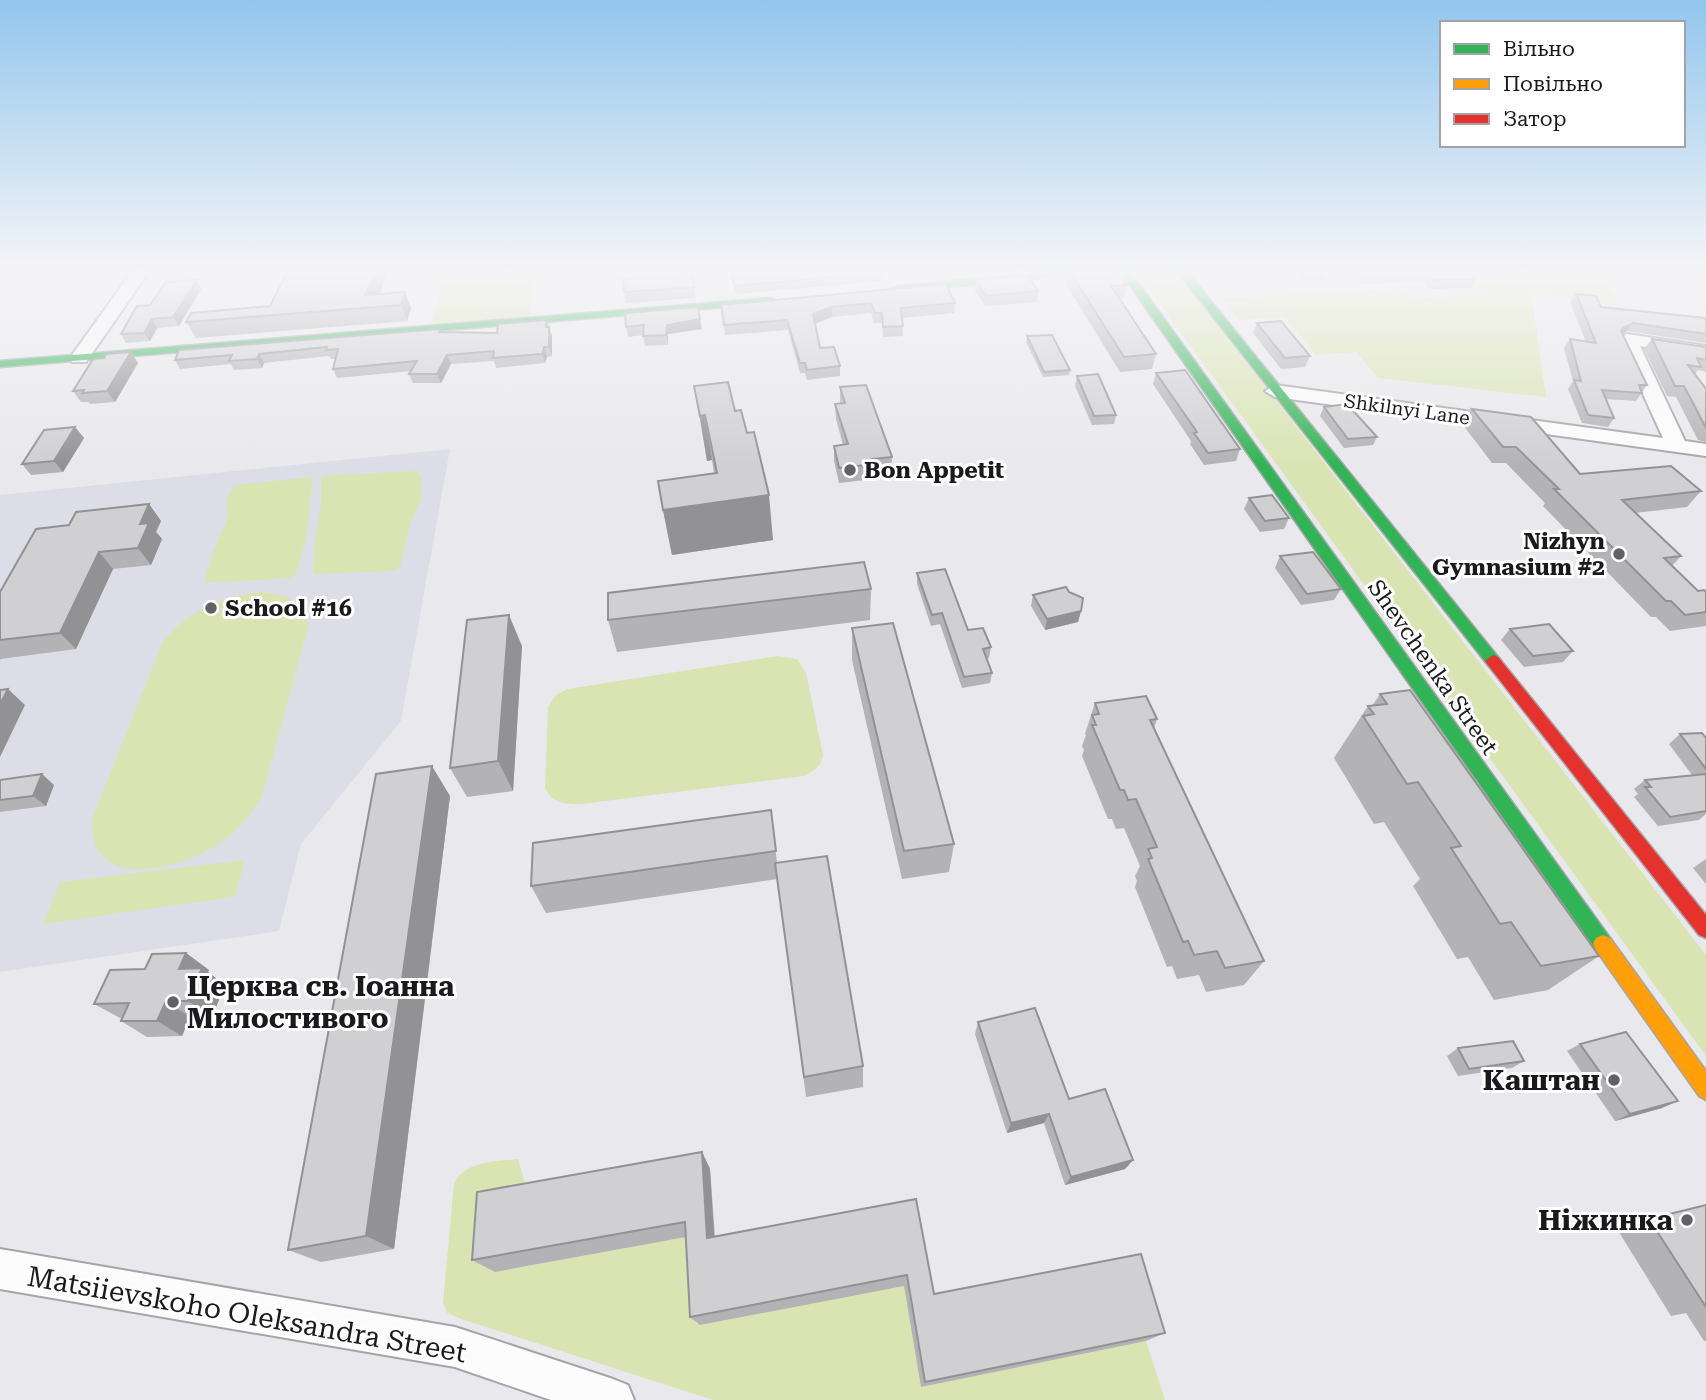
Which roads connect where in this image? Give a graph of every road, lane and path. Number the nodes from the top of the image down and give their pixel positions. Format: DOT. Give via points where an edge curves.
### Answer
graph roads {
  1 [pos="95,335"];
  2 [pos="352,335"];
  3 [pos="1170,335"];
  4 [pos="1232,335"];
  5 [pos="1706,351"];
  6 [pos="79,358"];
  7 [pos="0,364"];
  8 [pos="1275,391"];
  9 [pos="1677,446"];
  10 [pos="1706,450"];
  11 [pos="1706,929"];
  12 [pos="1706,1089"];
  13 [pos="0,1269"];
  14 [pos="613,1400"];
  1 -- 6 [label="street"];
  2 -- 6 [label="main road"];
  3 -- 12 [label="main road, Shevchenka Street"];
  4 -- 8 [label="main road, Shevchenka Street"];
  5 -- 9 [label="street" via="1627,339"];
  6 -- 7 [label="main road"];
  8 -- 9 [label="street, Shkilnyi Lane"];
  8 -- 11 [label="main road, Shevchenka Street"];
  9 -- 10 [label="street, Shkilnyi Lane"];
  13 -- 14 [label="street, Matsiievskoho Oleksandra Street" via="455,1347"];
}
